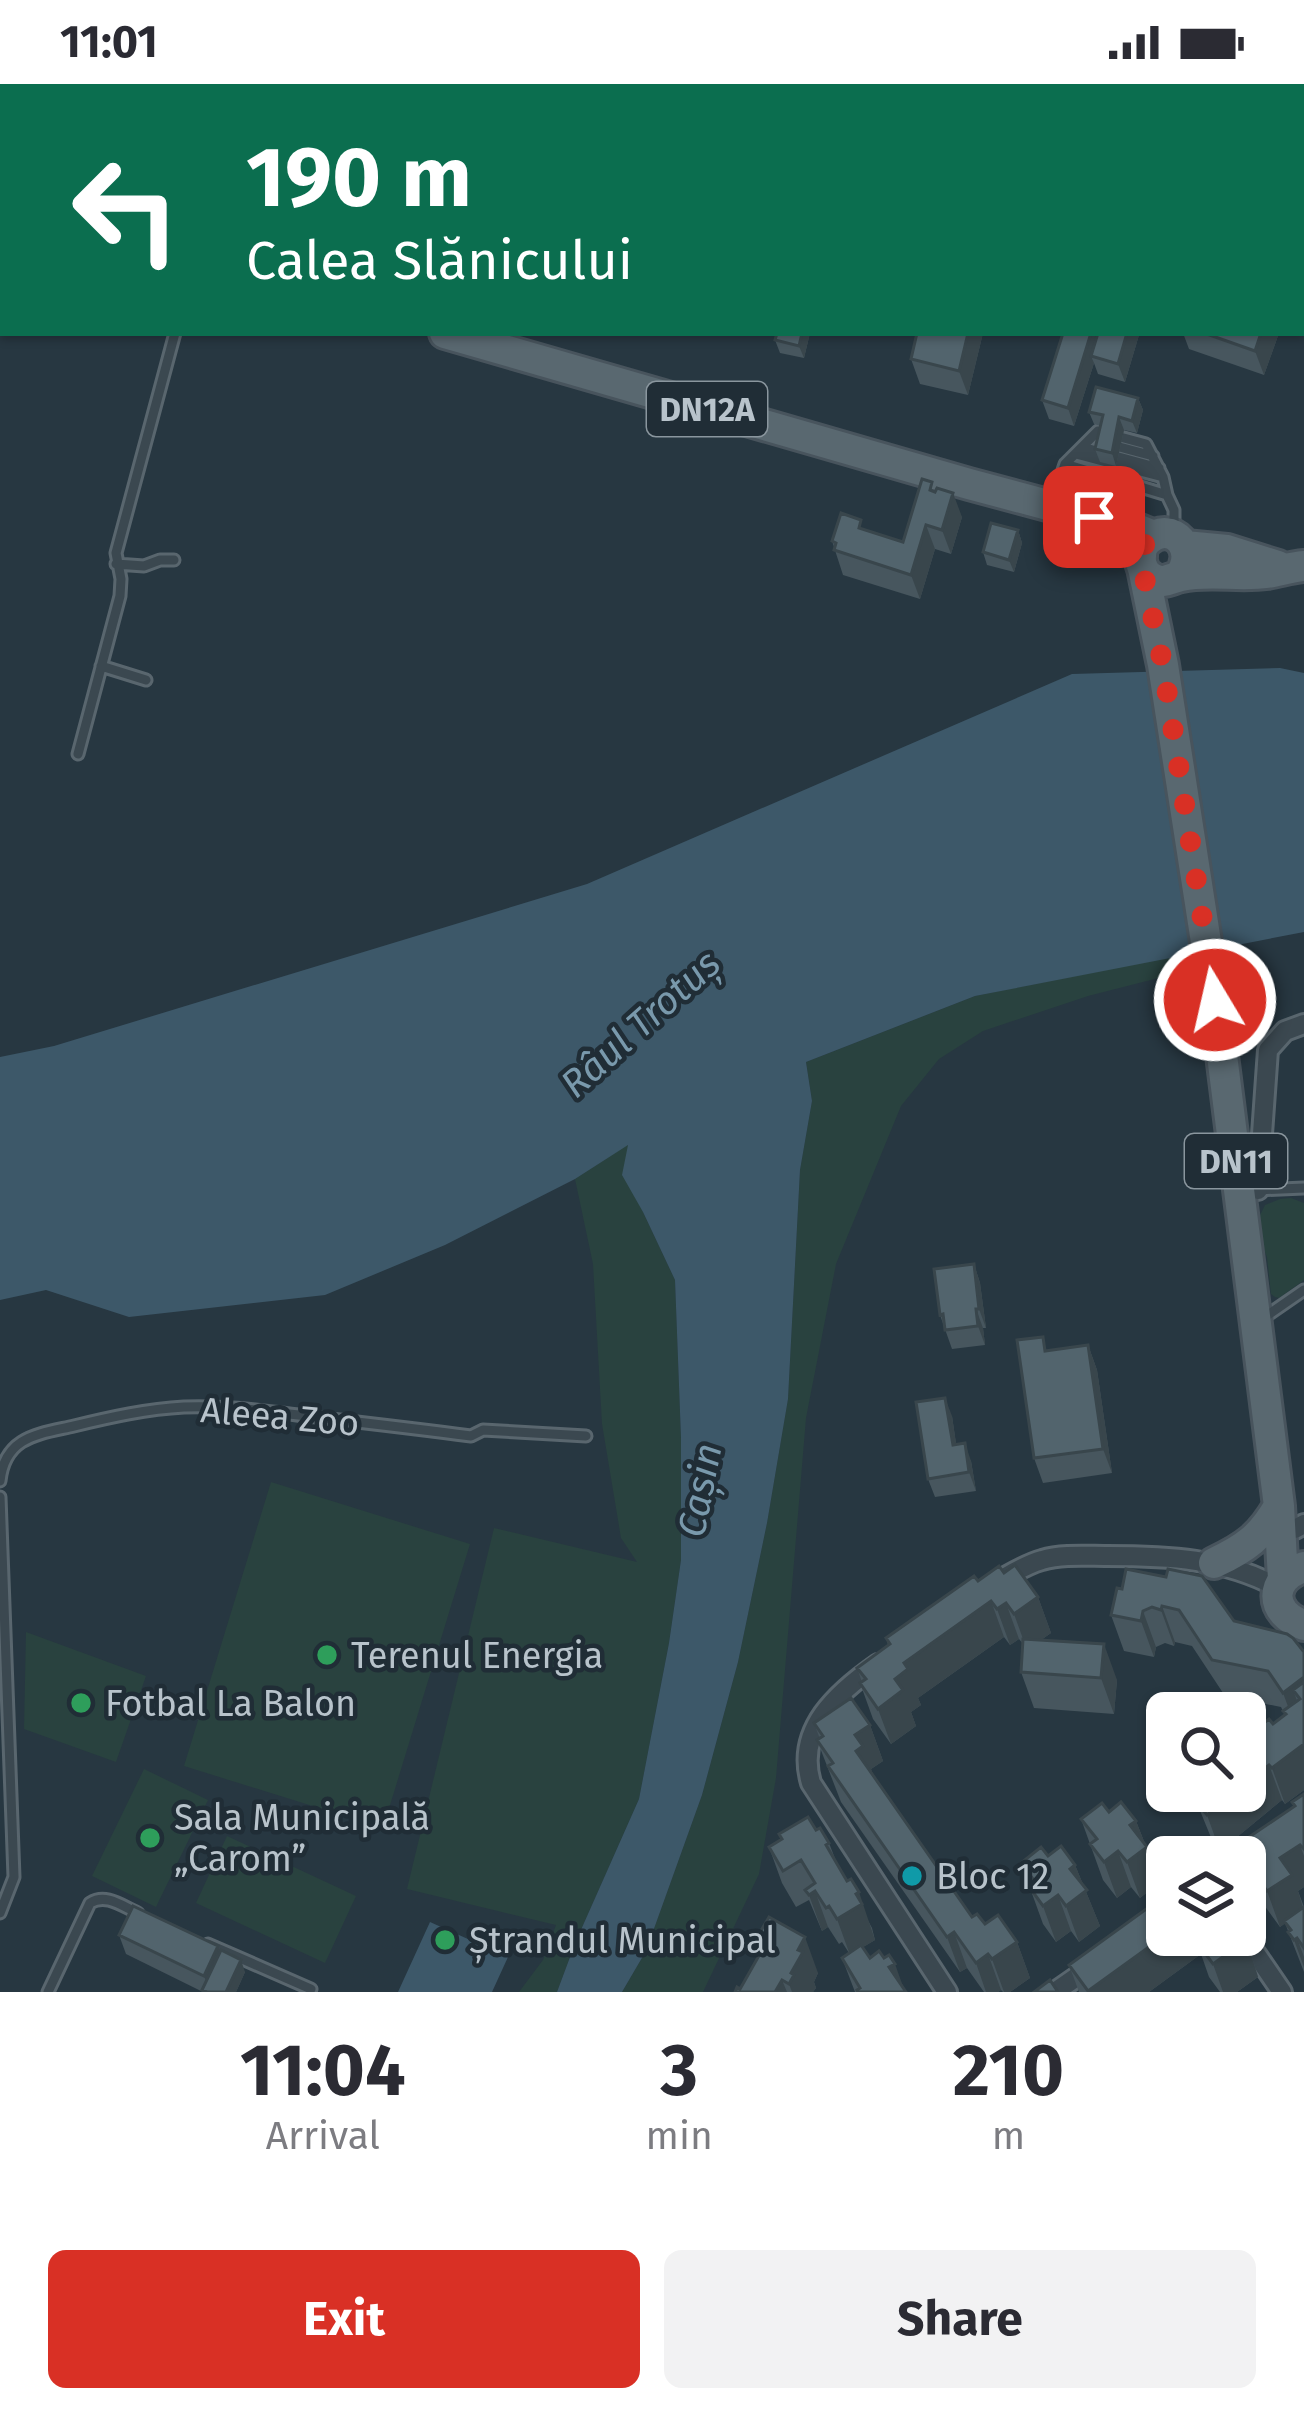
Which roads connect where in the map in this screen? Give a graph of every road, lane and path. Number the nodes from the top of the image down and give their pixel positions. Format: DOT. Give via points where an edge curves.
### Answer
graph roads {
  1 [pos="174,336"];
  2 [pos="456,336"];
  3 [pos="1083,447"];
  4 [pos="1065,464"];
  5 [pos="1161,473"];
  6 [pos="1167,495"];
  7 [pos="1052,505"];
  8 [pos="1164,557"];
  9 [pos="174,560"];
  10 [pos="116,564"];
  11 [pos="1294,567"];
  12 [pos="101,666"];
  13 [pos="146,680"];
  14 [pos="78,754"];
  15 [pos="1304,1024"];
  16 [pos="1304,1188"];
  17 [pos="1249,1190"];
  18 [pos="1304,1290"];
  19 [pos="1257,1322"];
  20 [pos="586,1436"];
  21 [pos="0,1481"];
  22 [pos="0,1497"];
  23 [pos="1296,1525"];
  24 [pos="1214,1563"];
  25 [pos="1288,1578"];
  26 [pos="976,1594"];
  27 [pos="1304,1626"];
  28 [pos="888,1657"];
  29 [pos="0,1913"];
  30 [pos="148,1917"];
  31 [pos="191,1936"];
  32 [pos="1111,1952"];
  33 [pos="1257,1956"];
  34 [pos="311,1989"];
  35 [pos="48,1992"];
  36 [pos="947,1992"];
  37 [pos="1055,1992"];
  38 [pos="1282,1992"];
  1 -- 10 [label="lane"];
  2 -- 7 [label="main road, DN12A"];
  3 -- 4 [label="lane"];
  3 -- 5 [label="lane"];
  3 -- 5 [label="lane" via="1098,430 1146,444"];
  4 -- 6 [label="lane"];
  4 -- 7 [label="lane"];
  5 -- 6 [label="lane"];
  6 -- 8 [label="lane" via="1174,510"];
  7 -- 8 [label="main road, DN12A" via="1137,529"];
  8 -- 11 [label="main road" via="1227,550"];
  8 -- 17 [label="main road, DN11" via="1171,627 1163,668"];
  9 -- 10 [label="lane"];
  10 -- 12 [label="lane" via="120,596"];
  12 -- 13 [label="lane"];
  12 -- 14 [label="lane"];
  15 -- 17 [label="street" via="1268,1050"];
  16 -- 17 [label="lane"];
  17 -- 19 [label="main road, DN11"];
  18 -- 19 [label="lane"];
  19 -- 23 [label="main road, DN11"];
  20 -- 21 [label="lane, Aleea Zoo" via="470,1436 187,1407 30,1436 8,1456"];
  22 -- 29 [label="lane" via="14,1877"];
  23 -- 24 [label="main road" via="1261,1534"];
  23 -- 25 [label="main road, DN11"];
  24 -- 25 [label="street"];
  24 -- 26 [label="street" via="1049,1558"];
  25 -- 27 [label="main road" via="1277,1596 1282,1612"];
  28 -- 36 [label="street" via="821,1715 807,1764 811,1783"];
  30 -- 35 [label="lane" via="106,1898 90,1904"];
  31 -- 34 [label="lane"];
  32 -- 37 [label="street"];
  33 -- 38 [label="street"];
}
